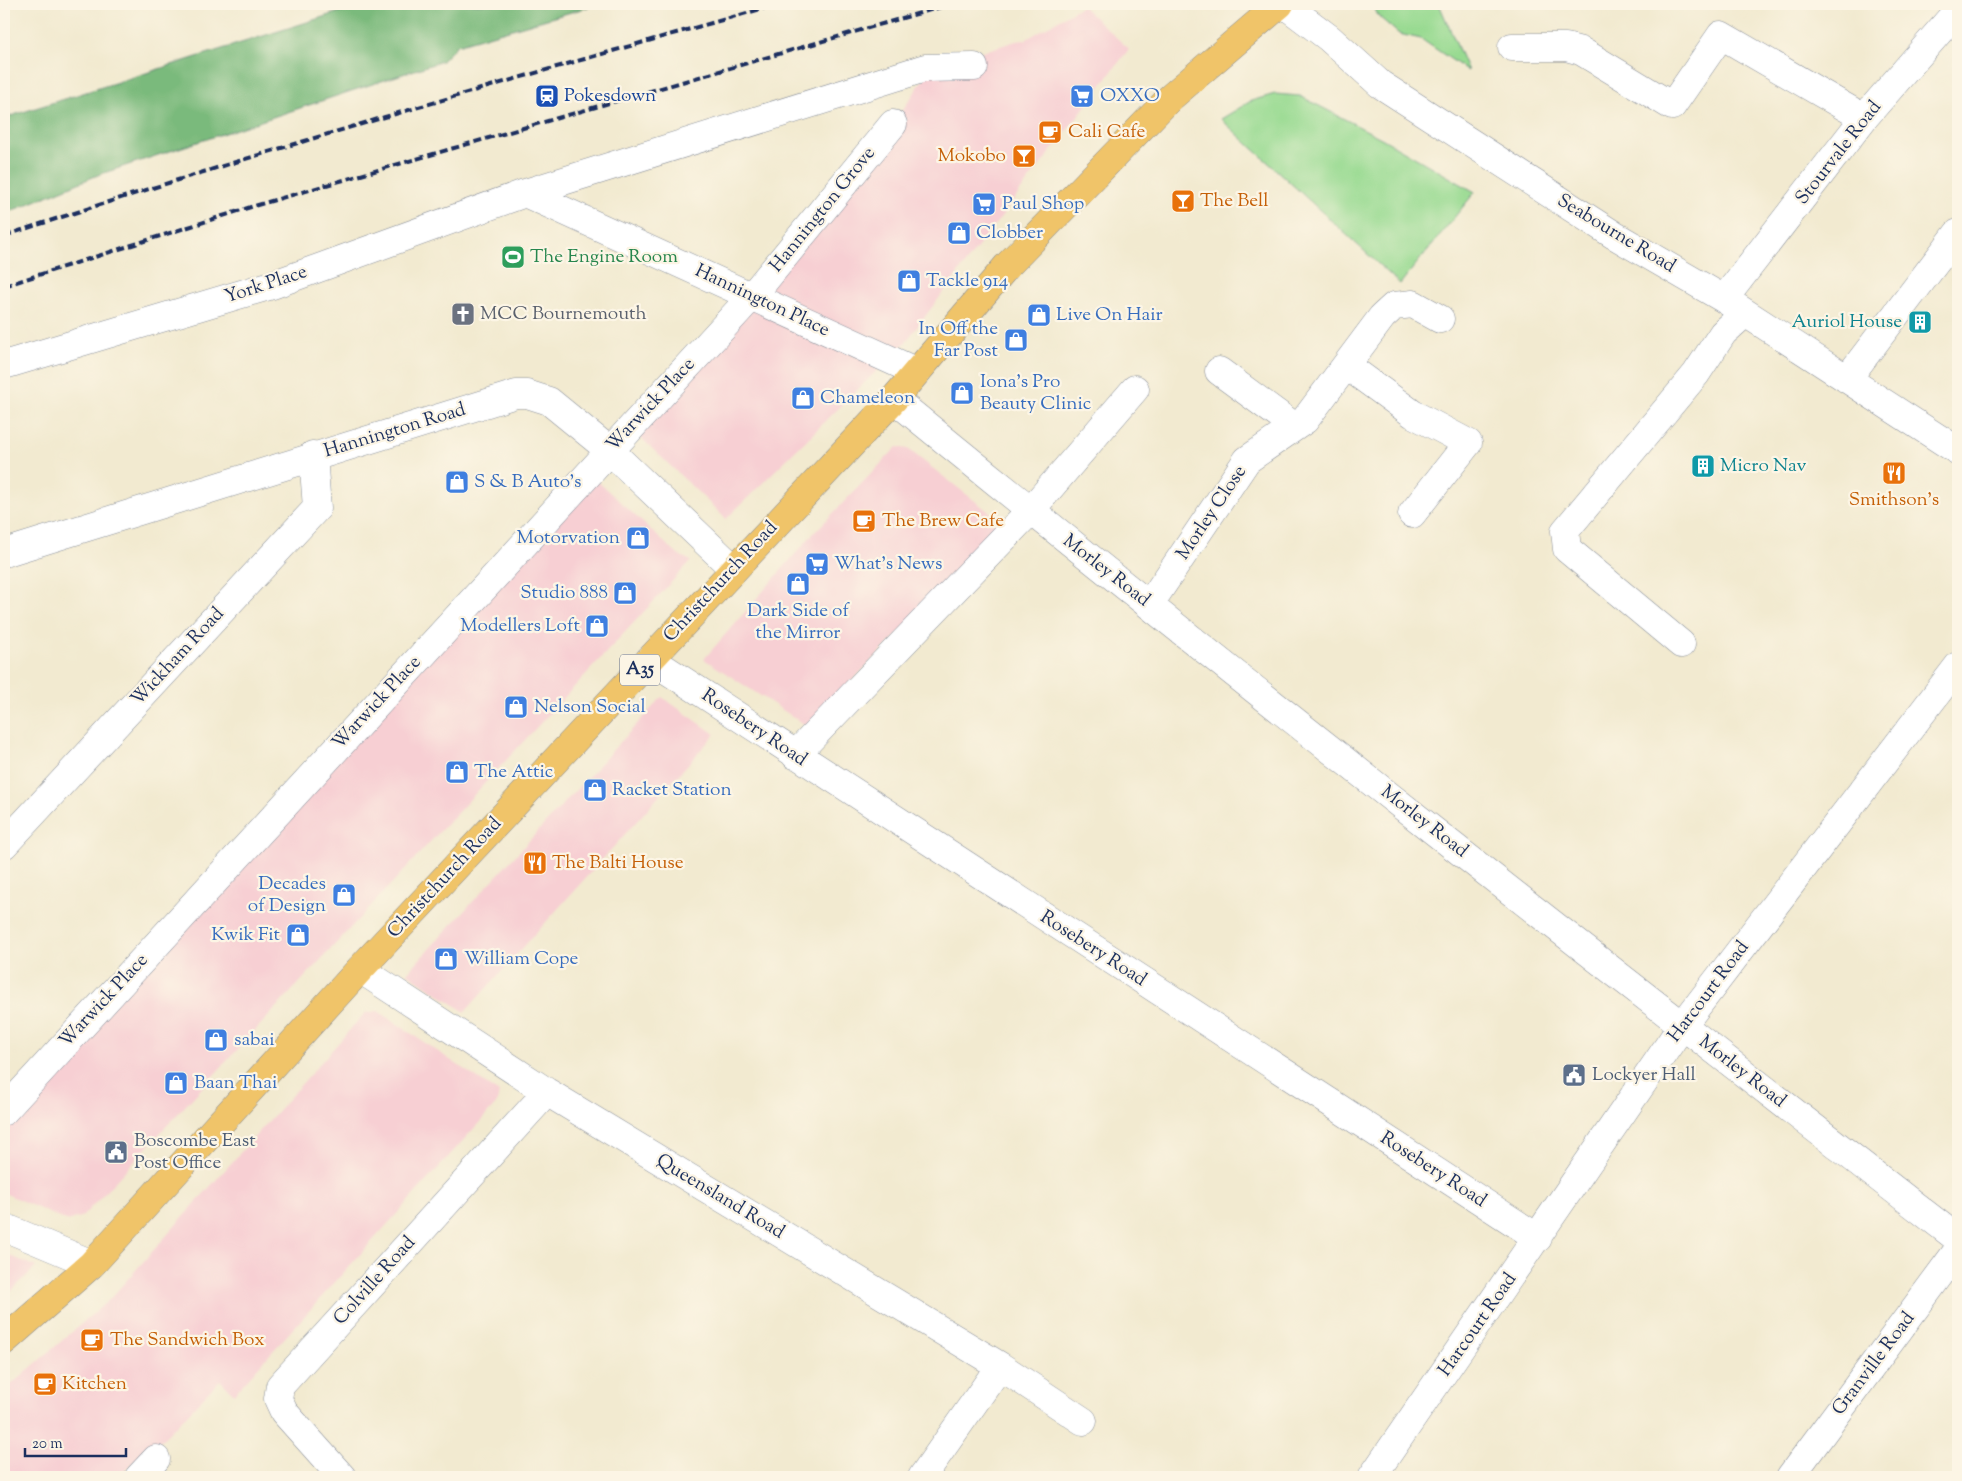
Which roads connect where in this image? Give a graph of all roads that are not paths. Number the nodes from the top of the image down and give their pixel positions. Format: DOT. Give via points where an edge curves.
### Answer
graph roads {
  1 [pos="1282,4"];
  2 [pos="1958,10"];
  3 [pos="1512,47"];
  4 [pos="974,67"];
  5 [pos="1864,118"];
  6 [pos="893,124"];
  7 [pos="525,193"];
  8 [pos="1958,233"];
  9 [pos="752,296"];
  10 [pos="1735,306"];
  11 [pos="1440,319"];
  12 [pos="4,365"];
  13 [pos="1346,365"];
  14 [pos="917,372"];
  15 [pos="1219,372"];
  16 [pos="1847,379"];
  17 [pos="1135,389"];
  18 [pos="894,399"];
  19 [pos="1295,427"];
  20 [pos="609,450"];
  21 [pos="1958,451"];
  22 [pos="314,455"];
  23 [pos="1030,511"];
  24 [pos="1412,514"];
  25 [pos="4,553"];
  26 [pos="733,568"];
  27 [pos="1149,605"];
  28 [pos="1681,644"];
  29 [pos="650,659"];
  30 [pos="1958,666"];
  31 [pos="794,756"];
  32 [pos="4,845"];
  33 [pos="360,969"];
  34 [pos="1682,1026"];
  35 [pos="547,1092"];
  36 [pos="4,1111"];
  37 [pos="4,1227"];
  38 [pos="1538,1238"];
  39 [pos="1958,1239"];
  40 [pos="1958,1250"];
  41 [pos="92,1264"];
  42 [pos="4,1341"];
  43 [pos="1000,1366"];
  44 [pos="1083,1421"];
  45 [pos="342,1477"];
  46 [pos="922,1477"];
  47 [pos="1372,1477"];
  48 [pos="1790,1477"];
  1 -- 10 [label="street, Seabourne Road" via="1329,38 1380,84 1614,235"];
  1 -- 14 [label="main road, Christchurch Road / A35" via="1170,98 1007,266"];
  2 -- 5 [label="street, Stourvale Road"];
  3 -- 5 [label="street" via="1566,47 1582,51 1672,106 1721,35"];
  4 -- 7 [label="street, York Place" via="926,68"];
  5 -- 10 [label="street, Stourvale Road"];
  6 -- 9 [label="street, Hannington Grove"];
  7 -- 9 [label="street, Hannington Place"];
  7 -- 12 [label="street, York Place" via="272,285"];
  8 -- 16 [label="street"];
  9 -- 14 [label="street, Hannington Place"];
  9 -- 20 [label="street, Warwick Place"];
  10 -- 16 [label="street, Seabourne Road"];
  10 -- 28 [label="street, Stourvale Road" via="1724,332 1696,374 1565,531 1567,549"];
  11 -- 13 [label="street, Morley Close" via="1413,304 1394,306"];
  13 -- 19 [label="street, Morley Close" via="1305,420"];
  13 -- 24 [label="street" via="1413,414 1468,443"];
  14 -- 18 [label="main road, Christchurch Road / A35"];
  15 -- 19 [label="street"];
  16 -- 21 [label="street, Seabourne Road"];
  17 -- 23 [label="street"];
  18 -- 23 [label="street, Morley Road"];
  18 -- 26 [label="main road, Christchurch Road / A35"];
  19 -- 27 [label="street, Morley Close" via="1247,460"];
  20 -- 22 [label="street, Hannington Road" via="548,401 516,394"];
  20 -- 26 [label="street, Hannington Road"];
  20 -- 36 [label="street, Warwick Place"];
  22 -- 25 [label="street, Hannington Road"];
  22 -- 32 [label="street, Wickham Road" via="317,508"];
  23 -- 27 [label="street, Morley Road"];
  23 -- 31 [label="street"];
  26 -- 29 [label="main road, Christchurch Road / A35"];
  27 -- 34 [label="street, Morley Road"];
  29 -- 31 [label="street, Rosebery Road"];
  29 -- 33 [label="main road, Christchurch Road / A35"];
  30 -- 34 [label="street, Harcourt Road"];
  31 -- 38 [label="street, Rosebery Road"];
  33 -- 35 [label="street, Queensland Road"];
  33 -- 41 [label="main road, Christchurch Road / A35"];
  34 -- 38 [label="street, Harcourt Road"];
  34 -- 39 [label="street, Morley Road"];
  35 -- 43 [label="street, Queensland Road"];
  35 -- 45 [label="street, Colville Road" via="280,1386 278,1399 284,1412"];
  37 -- 41 [label="street"];
  38 -- 47 [label="street, Harcourt Road"];
  40 -- 48 [label="street, Granville Road"];
  41 -- 42 [label="main road, Christchurch Road / A35"];
  43 -- 44 [label="street, Queensland Road"];
  43 -- 46 [label="street"];
}
